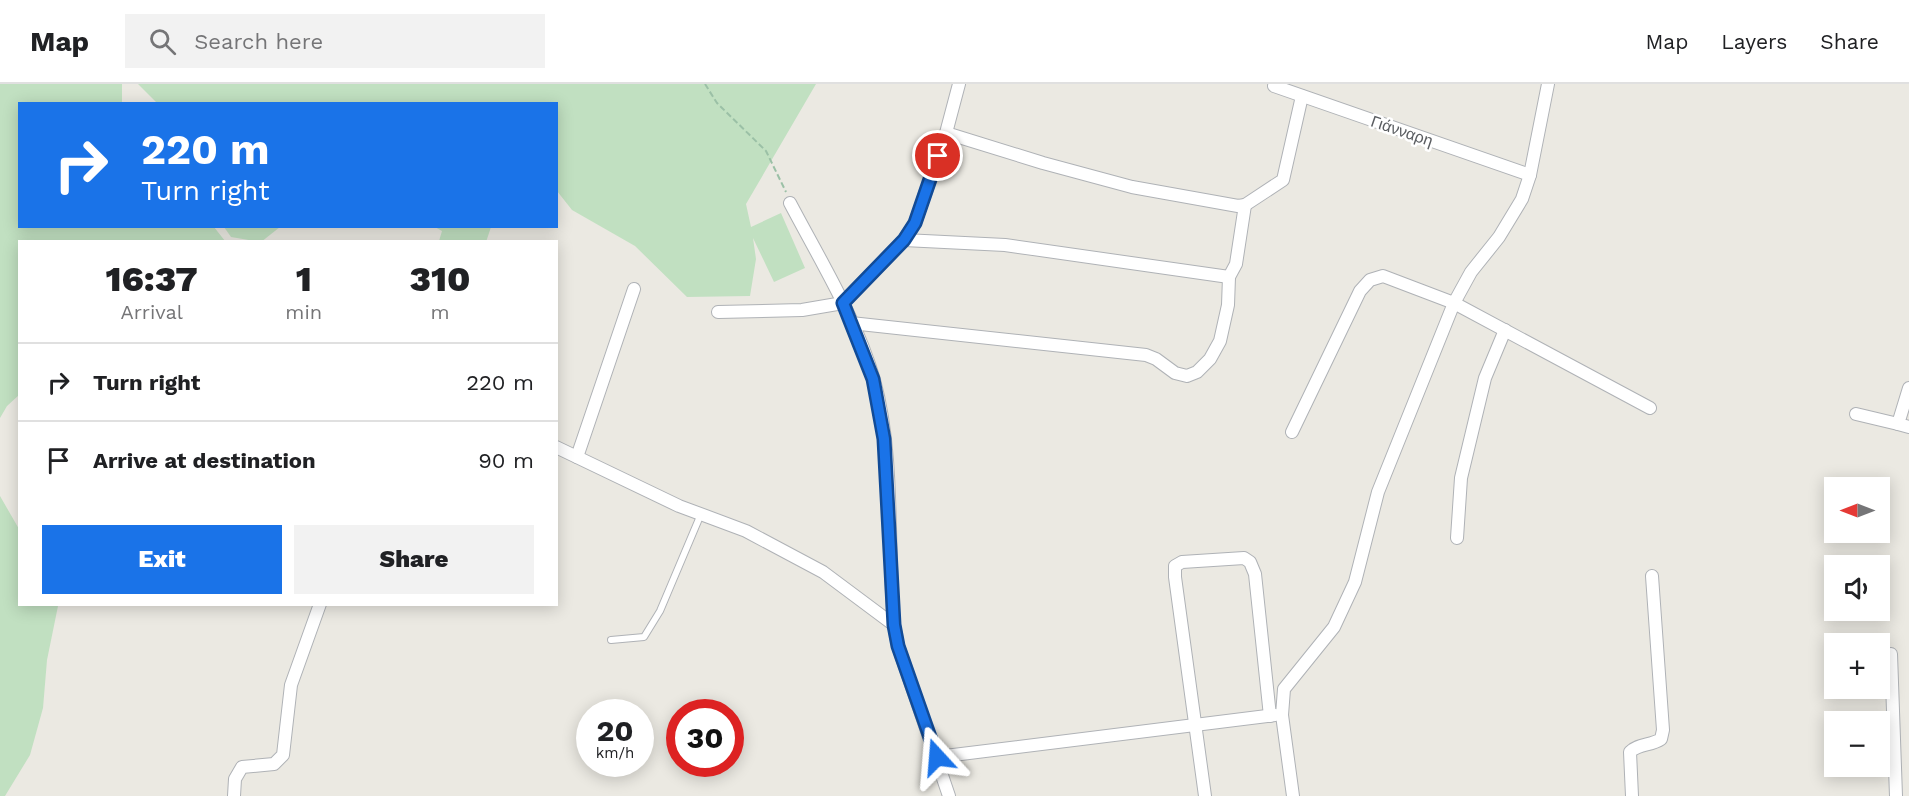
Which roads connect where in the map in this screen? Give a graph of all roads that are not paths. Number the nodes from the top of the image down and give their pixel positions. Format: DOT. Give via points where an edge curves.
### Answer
graph roads {
  1 [pos="959,84"];
  2 [pos="1548,84"];
  3 [pos="1274,86"];
  4 [pos="1302,96"];
  5 [pos="946,133"];
  6 [pos="1530,175"];
  7 [pos="790,203"];
  8 [pos="1245,205"];
  9 [pos="904,240"];
  10 [pos="1229,277"];
  11 [pos="634,289"];
  12 [pos="843,303"];
  13 [pos="1454,303"];
  14 [pos="717,312"];
  15 [pos="851,323"];
  16 [pos="1505,330"];
  17 [pos="1909,388"];
  18 [pos="1650,408"];
  19 [pos="1856,414"];
  20 [pos="1904,425"];
  21 [pos="1292,432"];
  22 [pos="558,448"];
  23 [pos="577,457"];
  24 [pos="701,514"];
  25 [pos="1457,538"];
  26 [pos="1652,576"];
  27 [pos="319,606"];
  28 [pos="894,625"];
  29 [pos="611,640"];
  30 [pos="1891,654"];
  31 [pos="1276,715"];
  32 [pos="1196,723"];
  33 [pos="937,757"];
  34 [pos="234,796"];
  35 [pos="949,796"];
  36 [pos="1205,796"];
  37 [pos="1293,796"];
  38 [pos="1632,796"];
  39 [pos="1896,796"];
  1 -- 5 [label="street"];
  2 -- 6 [label="street"];
  3 -- 4 [label="street, Γιάνναρη"];
  4 -- 6 [label="street, Γιάνναρη"];
  4 -- 8 [label="street" via="1283,180"];
  5 -- 8 [label="street" via="1132,187"];
  5 -- 9 [label="street" via="915,223"];
  6 -- 13 [label="street" via="1522,199"];
  7 -- 12 [label="street"];
  8 -- 10 [label="street" via="1236,264"];
  9 -- 10 [label="street" via="1005,245"];
  9 -- 12 [label="street"];
  10 -- 15 [label="street" via="1220,341 1210,359 1187,376 1146,355"];
  11 -- 23 [label="street"];
  12 -- 14 [label="street" via="802,309"];
  12 -- 15 [label="street"];
  13 -- 16 [label="street"];
  13 -- 21 [label="street" via="1383,276 1370,280 1360,291"];
  13 -- 31 [label="street" via="1378,492 1355,582 1334,627 1284,689"];
  15 -- 28 [label="street" via="873,379 884,439"];
  16 -- 18 [label="street"];
  16 -- 25 [label="street" via="1485,378 1461,478"];
  17 -- 20 [label="street"];
  19 -- 20 [label="street"];
  22 -- 23 [label="street"];
  23 -- 24 [label="street"];
  24 -- 28 [label="street" via="746,531 823,572"];
  24 -- 29 [label="lane" via="660,611 644,637"];
  26 -- 38 [label="street" via="1663,730 1655,744 1636,746 1630,752"];
  27 -- 34 [label="street" via="291,685 283,755 274,764 242,767 235,779"];
  28 -- 33 [label="street"];
  30 -- 39 [label="street"];
  31 -- 32 [label="street"];
  31 -- 32 [label="street" via="1250,562 1244,558 1182,562 1175,566 1175,577"];
  31 -- 37 [label="street"];
  32 -- 33 [label="street"];
  32 -- 36 [label="street"];
  33 -- 35 [label="street"];
}
